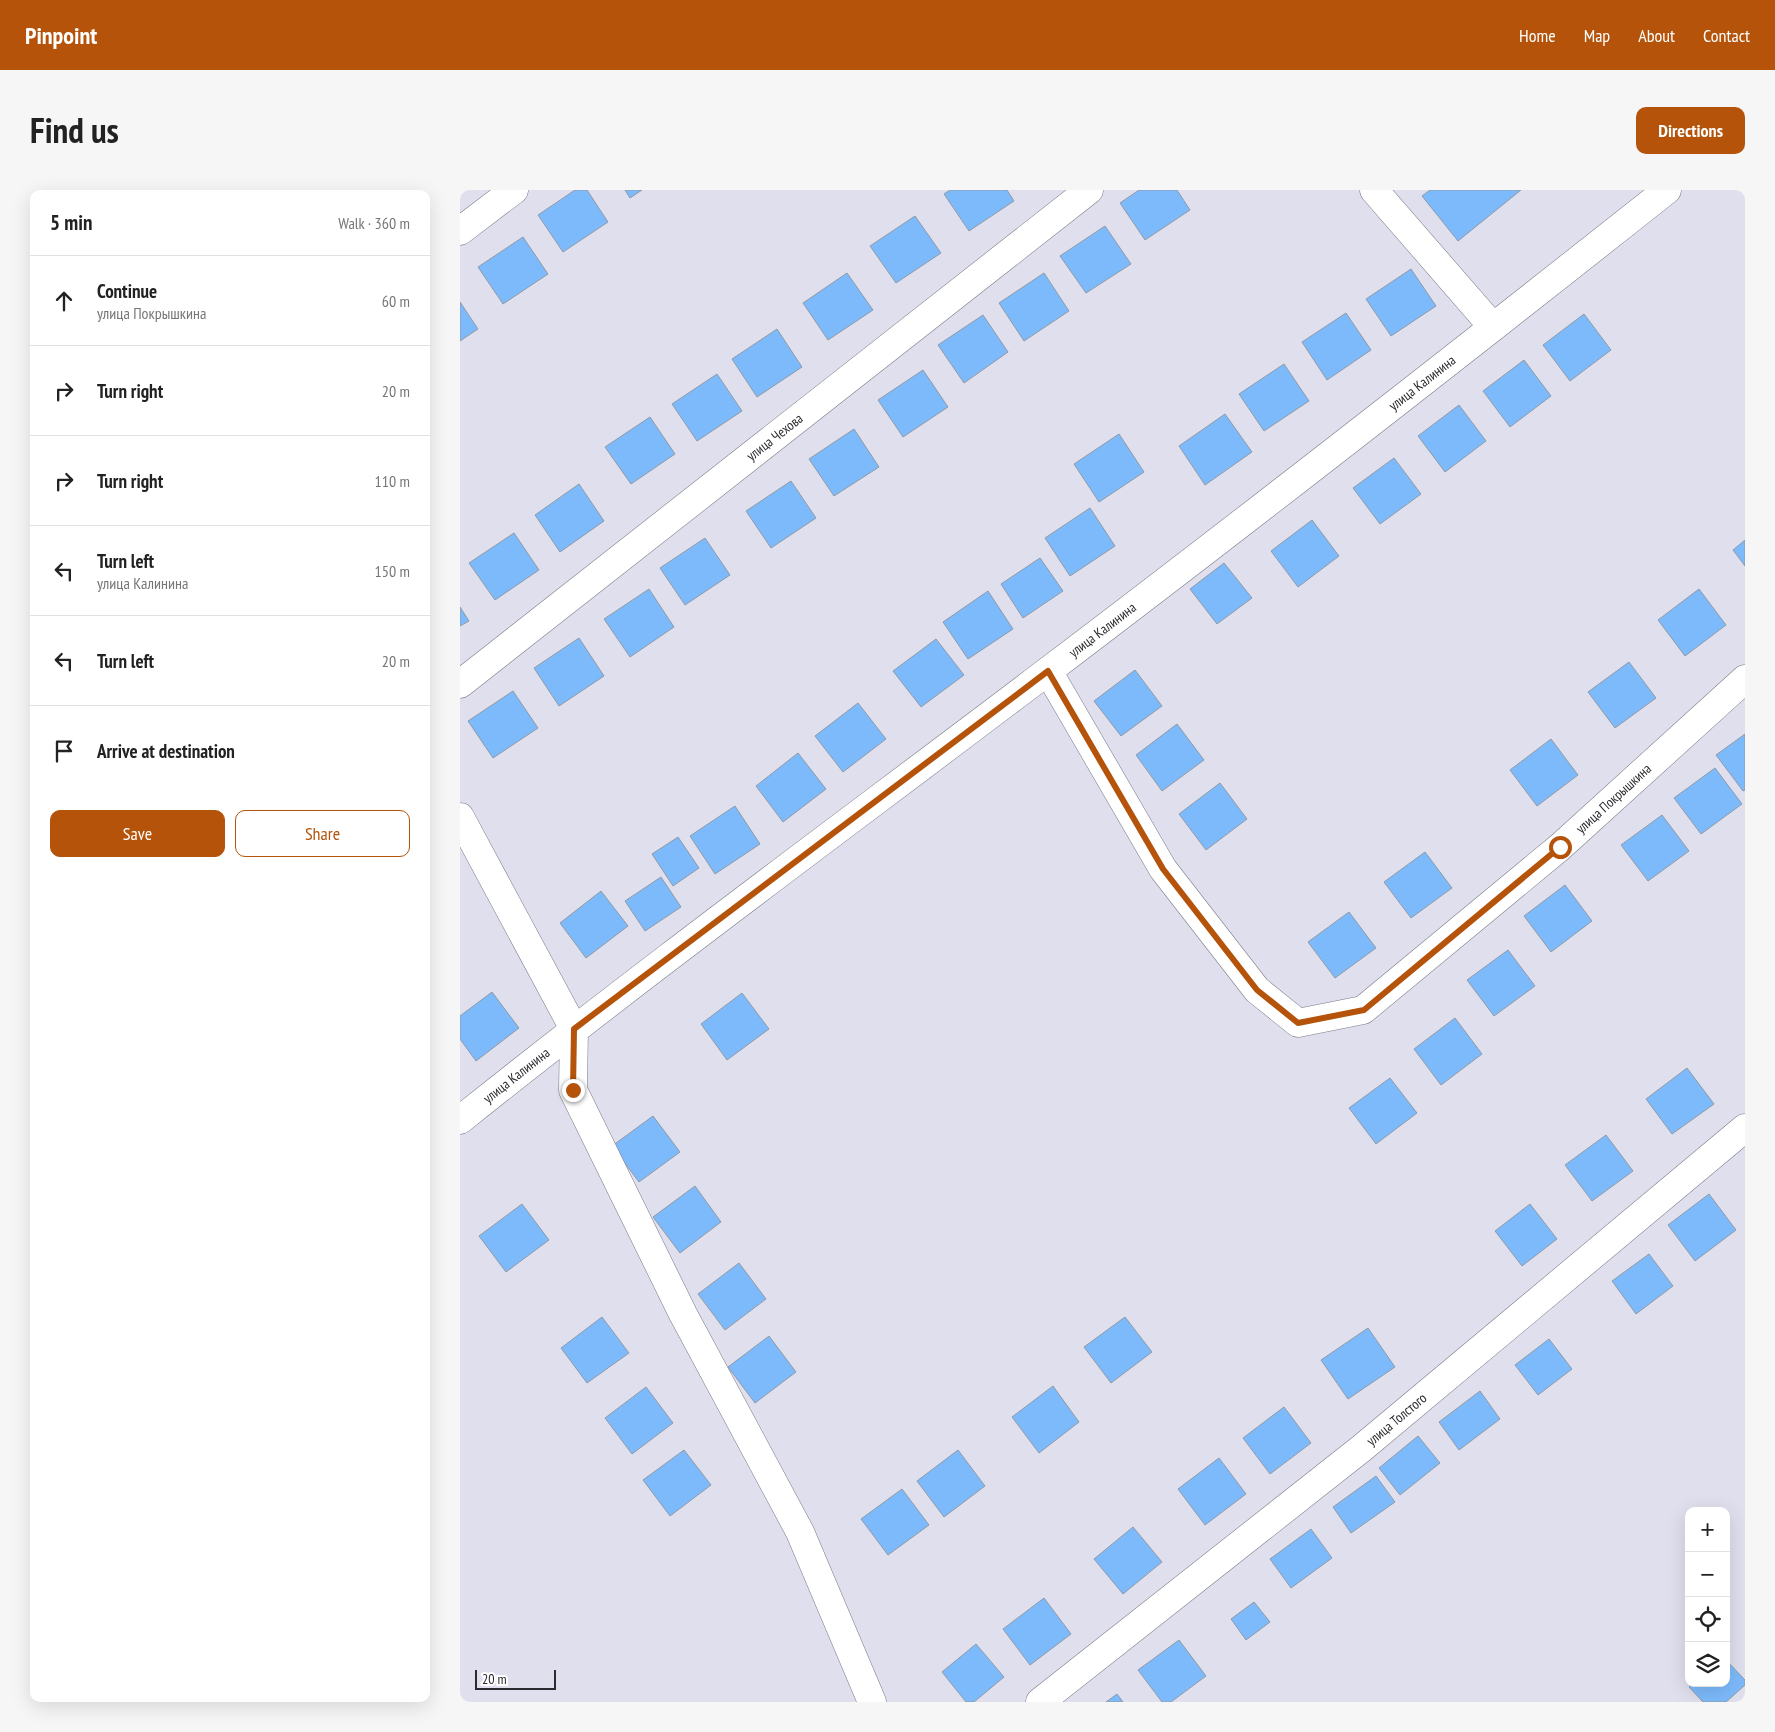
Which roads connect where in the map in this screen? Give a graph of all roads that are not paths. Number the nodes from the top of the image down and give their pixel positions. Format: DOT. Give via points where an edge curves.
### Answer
graph roads {
  1 [pos="514,190"];
  2 [pos="1089,190"];
  3 [pos="1374,190"];
  4 [pos="1667,190"];
  5 [pos="460,231"];
  6 [pos="1493,327"];
  7 [pos="1048,671"];
  8 [pos="1745,679"];
  9 [pos="460,684"];
  10 [pos="460,816"];
  11 [pos="574,1029"];
  12 [pos="460,1120"];
  13 [pos="1745,1128"];
  14 [pos="872,1702"];
  15 [pos="1040,1702"];
  1 -- 5 [label="street"];
  2 -- 9 [label="street, улица Чехова"];
  3 -- 6 [label="street"];
  4 -- 6 [label="street, улица Калинина"];
  6 -- 7 [label="street, улица Калинина"];
  7 -- 8 [label="street, улица Покрышкина" via="1163,869 1257,990 1298,1023 1364,1010 1560,847"];
  7 -- 11 [label="street, улица Калинина"];
  10 -- 11 [label="street"];
  11 -- 12 [label="street, улица Калинина"];
  11 -- 14 [label="street" via="573,1090 682,1314 800,1532"];
  13 -- 15 [label="street, улица Толстого" via="1362,1448"];
}
